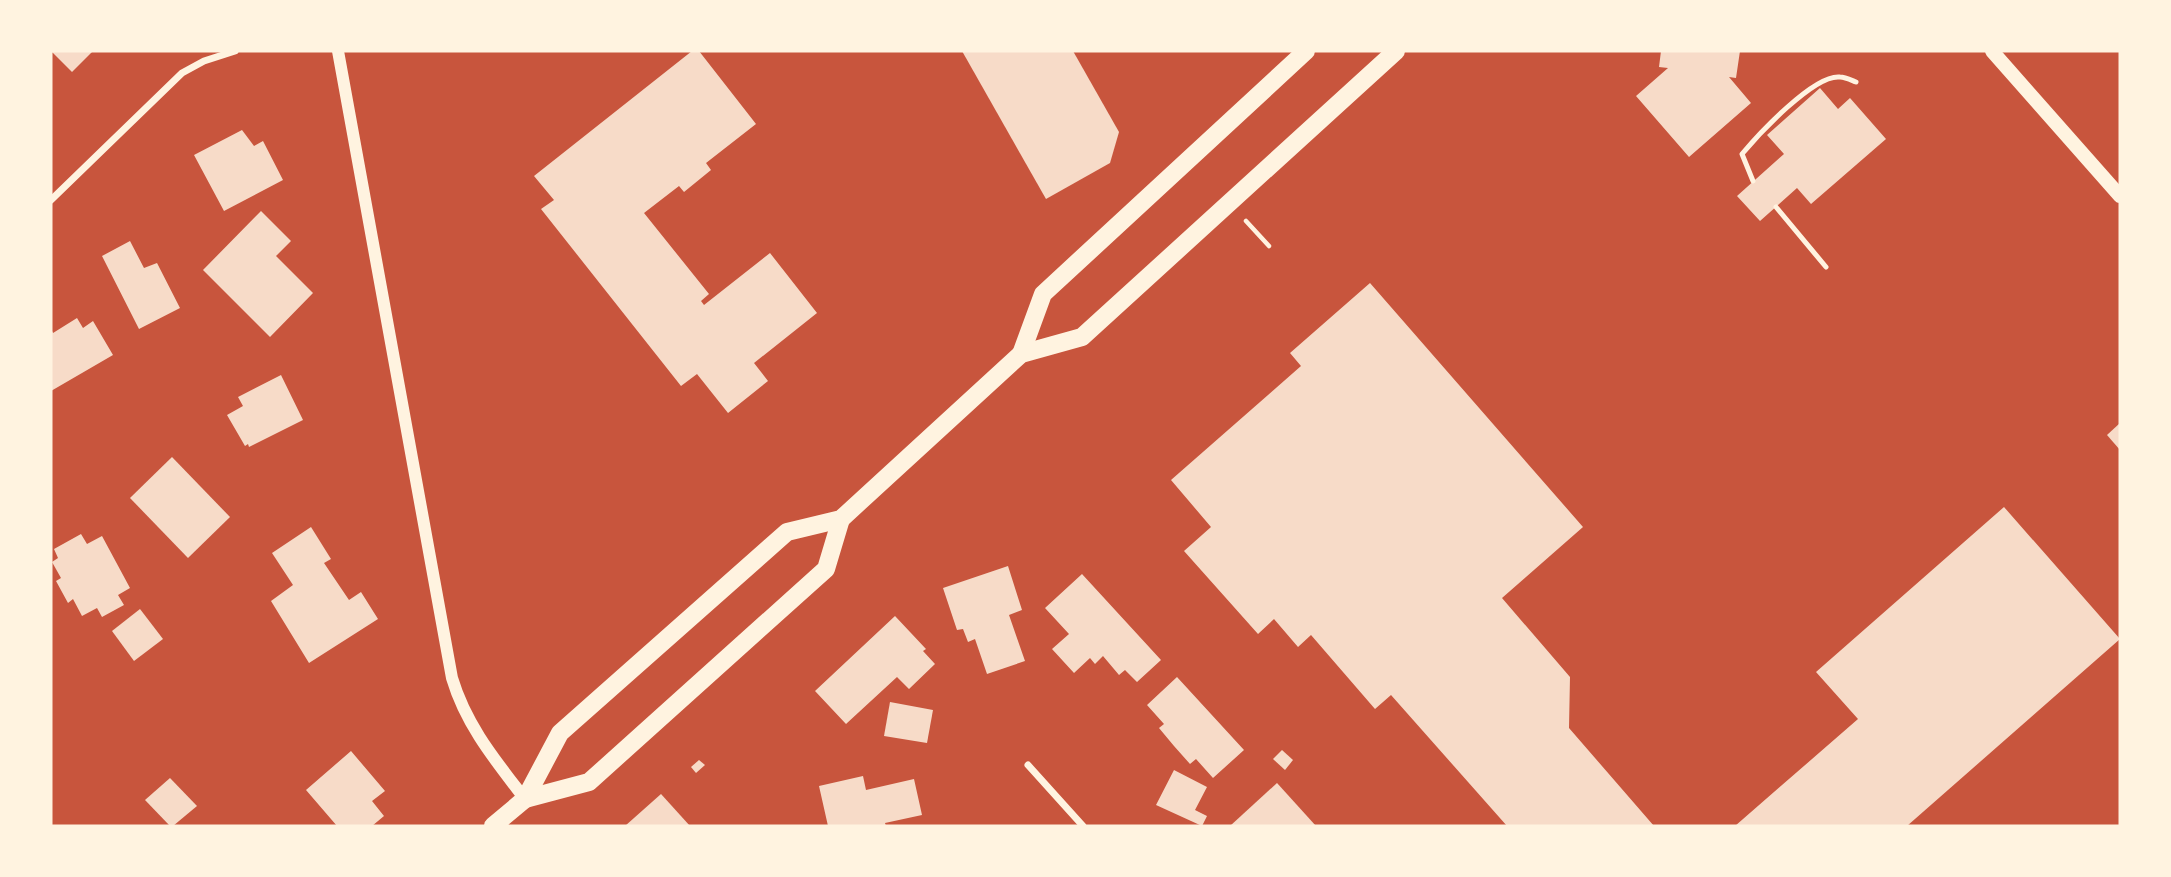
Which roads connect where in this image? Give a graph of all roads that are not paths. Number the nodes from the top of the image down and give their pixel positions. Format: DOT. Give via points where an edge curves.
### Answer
graph roads {
  1 [pos="234,51"];
  2 [pos="338,51"];
  3 [pos="1306,51"];
  4 [pos="1396,51"];
  5 [pos="1992,51"];
  6 [pos="1856,82"];
  7 [pos="1753,181"];
  8 [pos="2120,196"];
  9 [pos="51,200"];
  10 [pos="1776,206"];
  11 [pos="1826,267"];
  12 [pos="1021,354"];
  13 [pos="841,519"];
  14 [pos="1028,765"];
  15 [pos="525,799"];
  16 [pos="493,826"];
  17 [pos="1083,826"];
  1 -- 9 [label="street" via="182,73"];
  2 -- 15 [label="street" via="452,678 478,738"];
  3 -- 12 [label="main road" via="1043,294"];
  4 -- 12 [label="main road" via="1082,337"];
  5 -- 8 [label="main road"];
  6 -- 7 [label="lane" via="1838,76 1815,85 1759,134 1742,154"];
  10 -- 11 [label="lane"];
  12 -- 13 [label="main road"];
  13 -- 15 [label="main road" via="787,531 560,733"];
  13 -- 15 [label="main road" via="826,569 589,782"];
  14 -- 17 [label="street"];
  15 -- 16 [label="main road"];
}
